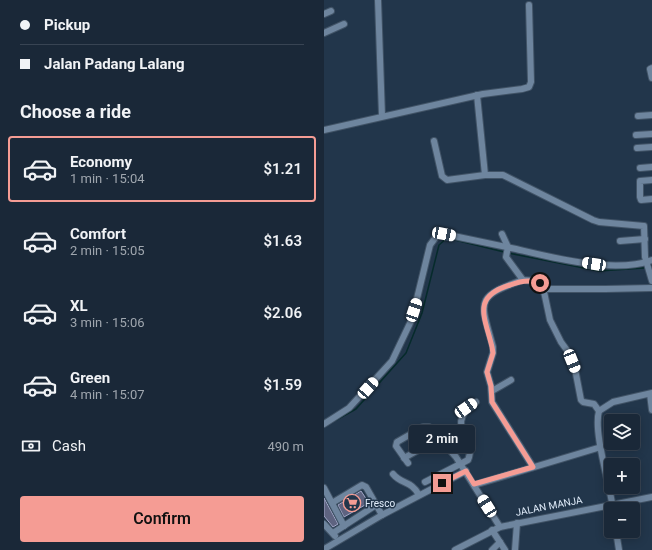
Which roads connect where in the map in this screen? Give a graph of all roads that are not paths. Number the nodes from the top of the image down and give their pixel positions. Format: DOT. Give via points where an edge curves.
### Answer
graph roads {
  1 [pos="378,0"];
  2 [pos="529,5"];
  3 [pos="330,11"];
  4 [pos="324,14"];
  5 [pos="344,24"];
  6 [pos="324,33"];
  7 [pos="651,68"];
  8 [pos="652,78"];
  9 [pos="477,95"];
  10 [pos="652,115"];
  11 [pos="382,116"];
  12 [pos="638,116"];
  13 [pos="324,130"];
  14 [pos="652,134"];
  15 [pos="636,135"];
  16 [pos="434,141"];
  17 [pos="652,147"];
  18 [pos="637,148"];
  19 [pos="652,167"];
  20 [pos="640,168"];
  21 [pos="485,175"];
  22 [pos="652,180"];
  23 [pos="652,199"];
  24 [pos="502,234"];
  25 [pos="645,239"];
  26 [pos="620,241"];
  27 [pos="507,250"];
  28 [pos="649,261"];
  29 [pos="523,280"];
  30 [pos="652,281"];
  31 [pos="652,288"];
  32 [pos="543,289"];
  33 [pos="511,380"];
  34 [pos="492,391"];
  35 [pos="651,393"];
  36 [pos="476,402"];
  37 [pos="652,410"];
  38 [pos="599,411"];
  39 [pos="324,424"];
  40 [pos="440,438"];
  41 [pos="601,447"];
  42 [pos="461,463"];
  43 [pos="533,467"];
  44 [pos="466,471"];
  45 [pos="393,474"];
  46 [pos="425,482"];
  47 [pos="474,484"];
  48 [pos="324,488"];
  49 [pos="419,495"];
  50 [pos="652,497"];
  51 [pos="612,502"];
  52 [pos="630,502"];
  53 [pos="332,503"];
  54 [pos="376,505"];
  55 [pos="604,508"];
  56 [pos="382,514"];
  57 [pos="517,523"];
  58 [pos="324,524"];
  59 [pos="344,526"];
  60 [pos="500,527"];
  61 [pos="492,530"];
  62 [pos="333,533"];
  63 [pos="617,538"];
  64 [pos="337,541"];
  65 [pos="500,542"];
  66 [pos="326,547"];
  67 [pos="455,550"];
  68 [pos="492,550"];
  69 [pos="505,550"];
  70 [pos="515,550"];
  71 [pos="619,550"];
  1 -- 11 [label="street"];
  2 -- 9 [label="street" via="531,84 522,89"];
  3 -- 4 [label="street"];
  5 -- 6 [label="street"];
  7 -- 8 [label="street"];
  9 -- 11 [label="street"];
  9 -- 21 [label="street"];
  10 -- 12 [label="street"];
  11 -- 13 [label="street"];
  14 -- 15 [label="street"];
  16 -- 21 [label="street" via="442,176 445,179"];
  17 -- 18 [label="street"];
  19 -- 20 [label="street"];
  21 -- 25 [label="street" via="506,176 599,222 644,226"];
  22 -- 23 [label="street" via="640,181 639,191 641,200"];
  24 -- 27 [label="street"];
  25 -- 26 [label="street"];
  25 -- 28 [label="street" via="644,252"];
  27 -- 28 [label="street" via="608,265 634,265"];
  27 -- 29 [label="street"];
  27 -- 39 [label="street" via="444,234 436,237 430,246 412,319 392,361 349,408"];
  28 -- 30 [label="street"];
  29 -- 32 [label="street" via="536,281"];
  29 -- 34 [label="street" via="492,292 484,305 493,353 487,372"];
  31 -- 32 [label="street"];
  32 -- 38 [label="street" via="550,320 575,368 581,400 594,404"];
  33 -- 34 [label="street"];
  34 -- 43 [label="street" via="492,402"];
  35 -- 37 [label="street"];
  35 -- 38 [label="street" via="613,402"];
  36 -- 42 [label="street" via="466,408 462,415 462,430 470,452 468,460"];
  38 -- 41 [label="street" via="597,417"];
  40 -- 40 [label="street" via="425,426 398,441 396,445 406,460"];
  40 -- 42 [label="street"];
  41 -- 43 [label="street"];
  41 -- 51 [label="street"];
  42 -- 44 [label="street"];
  42 -- 46 [label="street"];
  43 -- 47 [label="street"];
  44 -- 47 [label="street"];
  44 -- 49 [label="street"];
  45 -- 49 [label="street" via="414,487"];
  47 -- 60 [label="street"];
  48 -- 53 [label="street"];
  49 -- 56 [label="street"];
  50 -- 52 [label="street, JALAN MANJA"];
  53 -- 54 [label="street" via="362,486 366,487"];
  53 -- 59 [label="street"];
  54 -- 56 [label="street"];
  54 -- 59 [label="street"];
  55 -- 57 [label="street, JALAN MANJA"];
  56 -- 64 [label="street"];
  57 -- 60 [label="street, JALAN MANJA"];
  57 -- 70 [label="street"];
  58 -- 62 [label="street"];
  59 -- 62 [label="street"];
  60 -- 61 [label="street, JALAN MANJA"];
  61 -- 65 [label="street"];
  61 -- 67 [label="street, JALAN MANJA"];
  62 -- 64 [label="street"];
  63 -- 71 [label="street"];
  64 -- 66 [label="street"];
  65 -- 68 [label="street"];
  65 -- 69 [label="street"];
}
